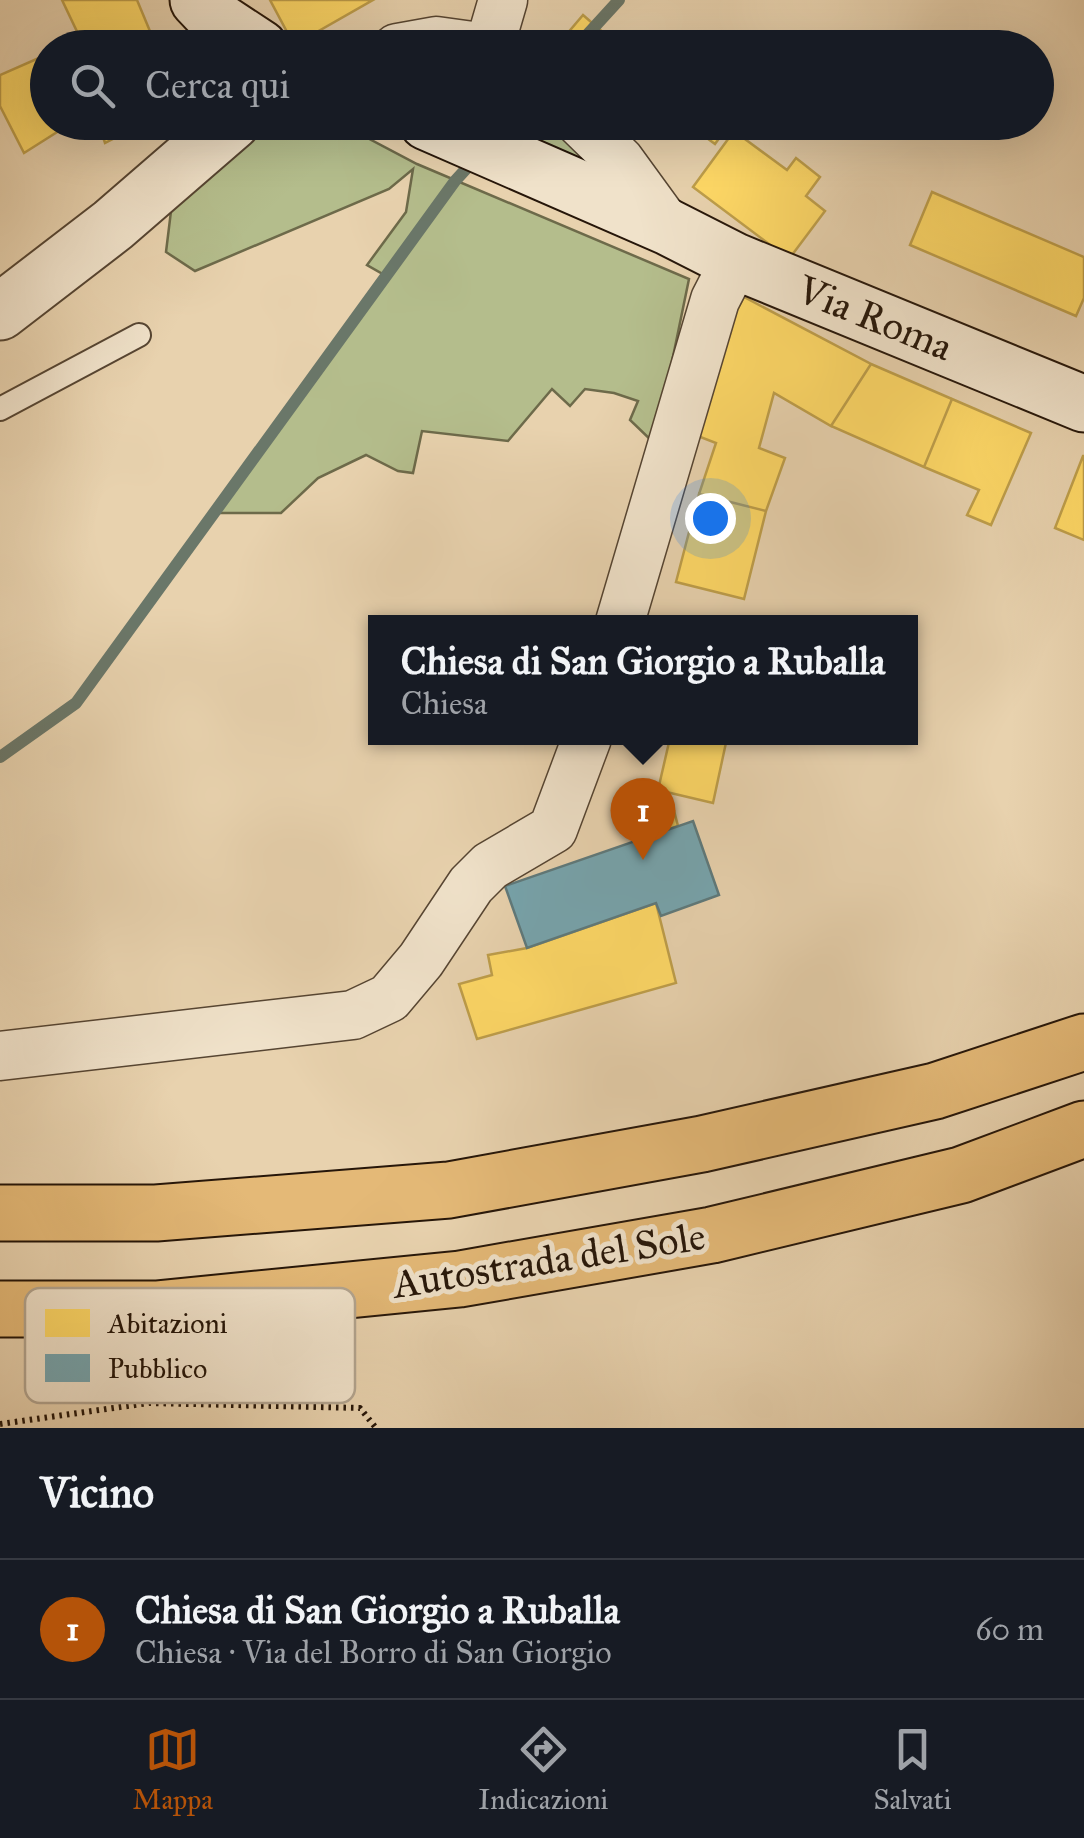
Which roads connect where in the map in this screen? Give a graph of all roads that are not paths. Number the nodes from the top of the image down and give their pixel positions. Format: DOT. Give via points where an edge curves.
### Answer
graph roads {
  1 [pos="198,0"];
  2 [pos="503,0"];
  3 [pos="233,30"];
  4 [pos="494,30"];
  5 [pos="211,140"];
  6 [pos="466,140"];
  7 [pos="598,140"];
  8 [pos="668,227"];
  9 [pos="735,261"];
  10 [pos="0,312"];
  11 [pos="140,335"];
  12 [pos="1084,404"];
  13 [pos="0,409"];
  14 [pos="622,615"];
  15 [pos="584,745"];
  16 [pos="1084,1042"];
  17 [pos="0,1056"];
  18 [pos="1084,1130"];
  19 [pos="0,1213"];
  20 [pos="355,1290"];
  21 [pos="0,1309"];
  22 [pos="25,1309"];
  1 -- 3 [label="main road"];
  2 -- 4 [label="street"];
  5 -- 10 [label="main road"];
  6 -- 8 [label="main road, Via Roma"];
  7 -- 8 [label="street, Via Roma"];
  8 -- 9 [label="main road, Via Roma"];
  9 -- 12 [label="main road, Via Roma"];
  9 -- 14 [label="street" via="715,300"];
  11 -- 13 [label="lane"];
  15 -- 17 [label="street" via="553,829 471,885 388,998 353,1015"];
  16 -- 19 [label="highway" via="936,1091 702,1144 448,1190 156,1213"];
  18 -- 20 [label="highway, Autostrada del Sole" via="961,1174 731,1230 460,1279"];
  21 -- 22 [label="highway, Autostrada del Sole"];
}
